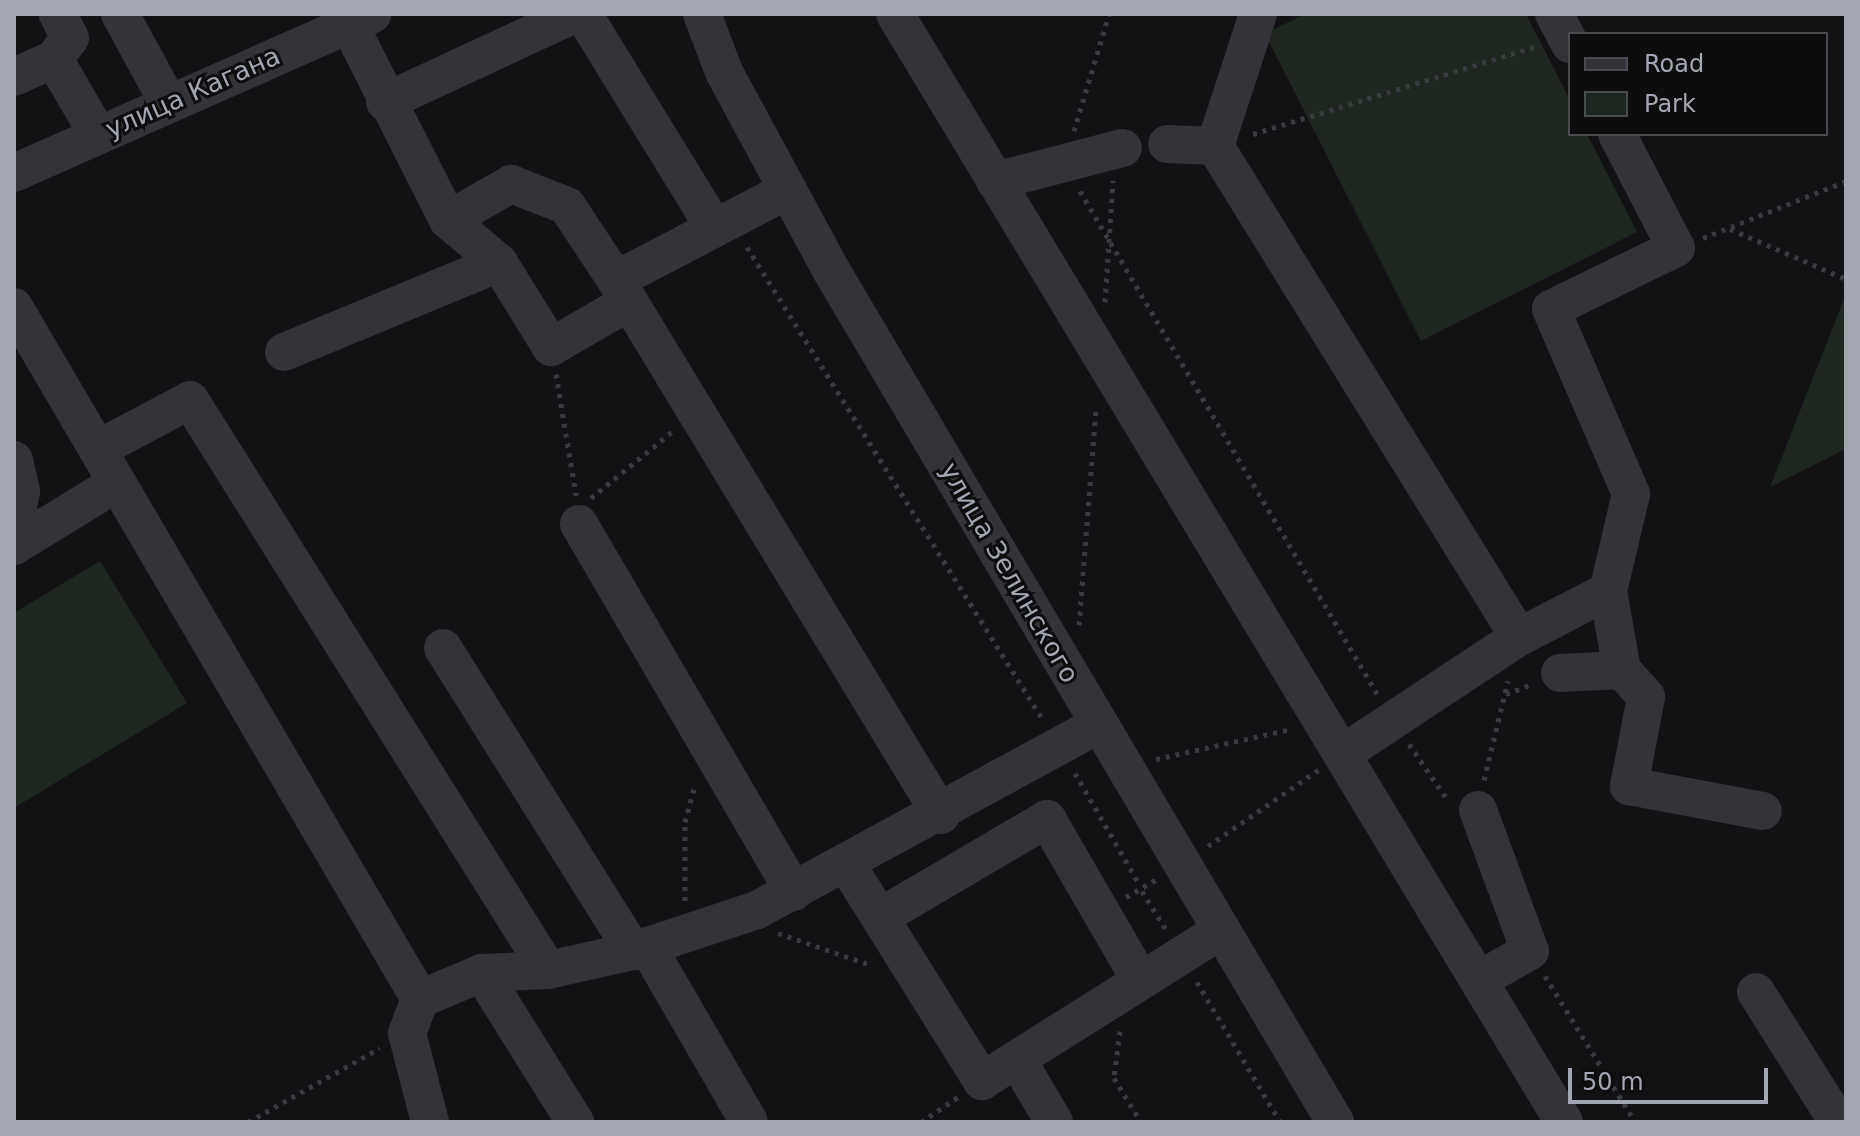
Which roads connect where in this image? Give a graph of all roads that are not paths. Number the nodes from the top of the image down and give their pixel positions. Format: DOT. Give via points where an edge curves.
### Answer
graph roads {
  1 [pos="58,14"];
  2 [pos="120,14"];
  3 [pos="575,14"];
  4 [pos="583,14"];
  5 [pos="702,14"];
  6 [pos="895,14"];
  7 [pos="1258,14"];
  8 [pos="361,19"];
  9 [pos="54,59"];
  10 [pos="14,77"];
  11 [pos="385,102"];
  12 [pos="169,104"];
  13 [pos="98,135"];
  14 [pos="1618,136"];
  15 [pos="1167,144"];
  16 [pos="1215,146"];
  17 [pos="1119,150"];
  18 [pos="14,173"];
  19 [pos="995,181"];
  20 [pos="788,190"];
  21 [pos="448,220"];
  22 [pos="722,223"];
  23 [pos="499,263"];
  24 [pos="623,291"];
  25 [pos="14,307"];
  26 [pos="284,352"];
  27 [pos="98,449"];
  28 [pos="14,460"];
  29 [pos="117,483"];
  30 [pos="579,524"];
  31 [pos="14,526"];
  32 [pos="14,546"];
  33 [pos="1608,591"];
  34 [pos="1519,637"];
  35 [pos="443,648"];
  36 [pos="1622,670"];
  37 [pos="1560,673"];
  38 [pos="1098,725"];
  39 [pos="1332,738"];
  40 [pos="1478,810"];
  41 [pos="1763,811"];
  42 [pos="933,820"];
  43 [pos="847,865"];
  44 [pos="954,873"];
  45 [pos="794,892"];
  46 [pos="880,917"];
  47 [pos="1219,932"];
  48 [pos="640,948"];
  49 [pos="548,970"];
  50 [pos="482,973"];
  51 [pos="1479,980"];
  52 [pos="1133,986"];
  53 [pos="1756,992"];
  54 [pos="413,1016"];
  55 [pos="1017,1059"];
  56 [pos="430,1122"];
  57 [pos="575,1122"];
  58 [pos="749,1122"];
  59 [pos="1054,1122"];
  60 [pos="1335,1122"];
  61 [pos="1564,1122"];
  62 [pos="1838,1122"];
  1 -- 9 [label="street" via="70,38"];
  2 -- 12 [label="street"];
  3 -- 11 [label="street"];
  4 -- 22 [label="street"];
  5 -- 20 [label="street, улица Зелинского"];
  6 -- 19 [label="street"];
  7 -- 16 [label="street"];
  8 -- 11 [label="street"];
  8 -- 12 [label="street, улица Кагана"];
  9 -- 10 [label="street"];
  9 -- 13 [label="street"];
  11 -- 21 [label="street"];
  12 -- 13 [label="street, улица Кагана"];
  13 -- 18 [label="street, улица Кагана"];
  14 -- 33 [label="street" via="1676,248 1551,309 1631,494"];
  15 -- 16 [label="street"];
  16 -- 34 [label="street"];
  17 -- 19 [label="street"];
  19 -- 39 [label="street"];
  20 -- 22 [label="street"];
  20 -- 38 [label="street, улица Зелинского"];
  21 -- 23 [label="street"];
  21 -- 24 [label="street" via="511,184 567,206"];
  22 -- 24 [label="street"];
  23 -- 24 [label="street" via="551,347"];
  23 -- 26 [label="street"];
  24 -- 42 [label="street"];
  25 -- 27 [label="street"];
  27 -- 29 [label="street"];
  27 -- 49 [label="street" via="190,400"];
  28 -- 31 [label="street" via="21,491"];
  29 -- 32 [label="street"];
  29 -- 54 [label="street"];
  30 -- 45 [label="street"];
  33 -- 34 [label="street"];
  33 -- 36 [label="street"];
  34 -- 39 [label="street" via="1392,720"];
  35 -- 48 [label="street"];
  36 -- 37 [label="street"];
  36 -- 41 [label="street" via="1646,697 1629,786"];
  38 -- 42 [label="street"];
  38 -- 47 [label="street, улица Зелинского"];
  39 -- 51 [label="street"];
  40 -- 51 [label="street" via="1530,951"];
  42 -- 43 [label="street"];
  42 -- 44 [label="street"];
  43 -- 45 [label="street"];
  43 -- 46 [label="street"];
  44 -- 46 [label="street"];
  44 -- 52 [label="street" via="1047,819"];
  45 -- 48 [label="street"];
  46 -- 55 [label="street" via="982,1081"];
  47 -- 52 [label="street"];
  47 -- 60 [label="street, улица Зелинского"];
  48 -- 49 [label="street"];
  48 -- 58 [label="street"];
  49 -- 50 [label="street"];
  50 -- 54 [label="street"];
  50 -- 57 [label="street"];
  51 -- 61 [label="street"];
  52 -- 55 [label="street"];
  53 -- 62 [label="street"];
  54 -- 56 [label="street"];
  55 -- 59 [label="street"];
}
